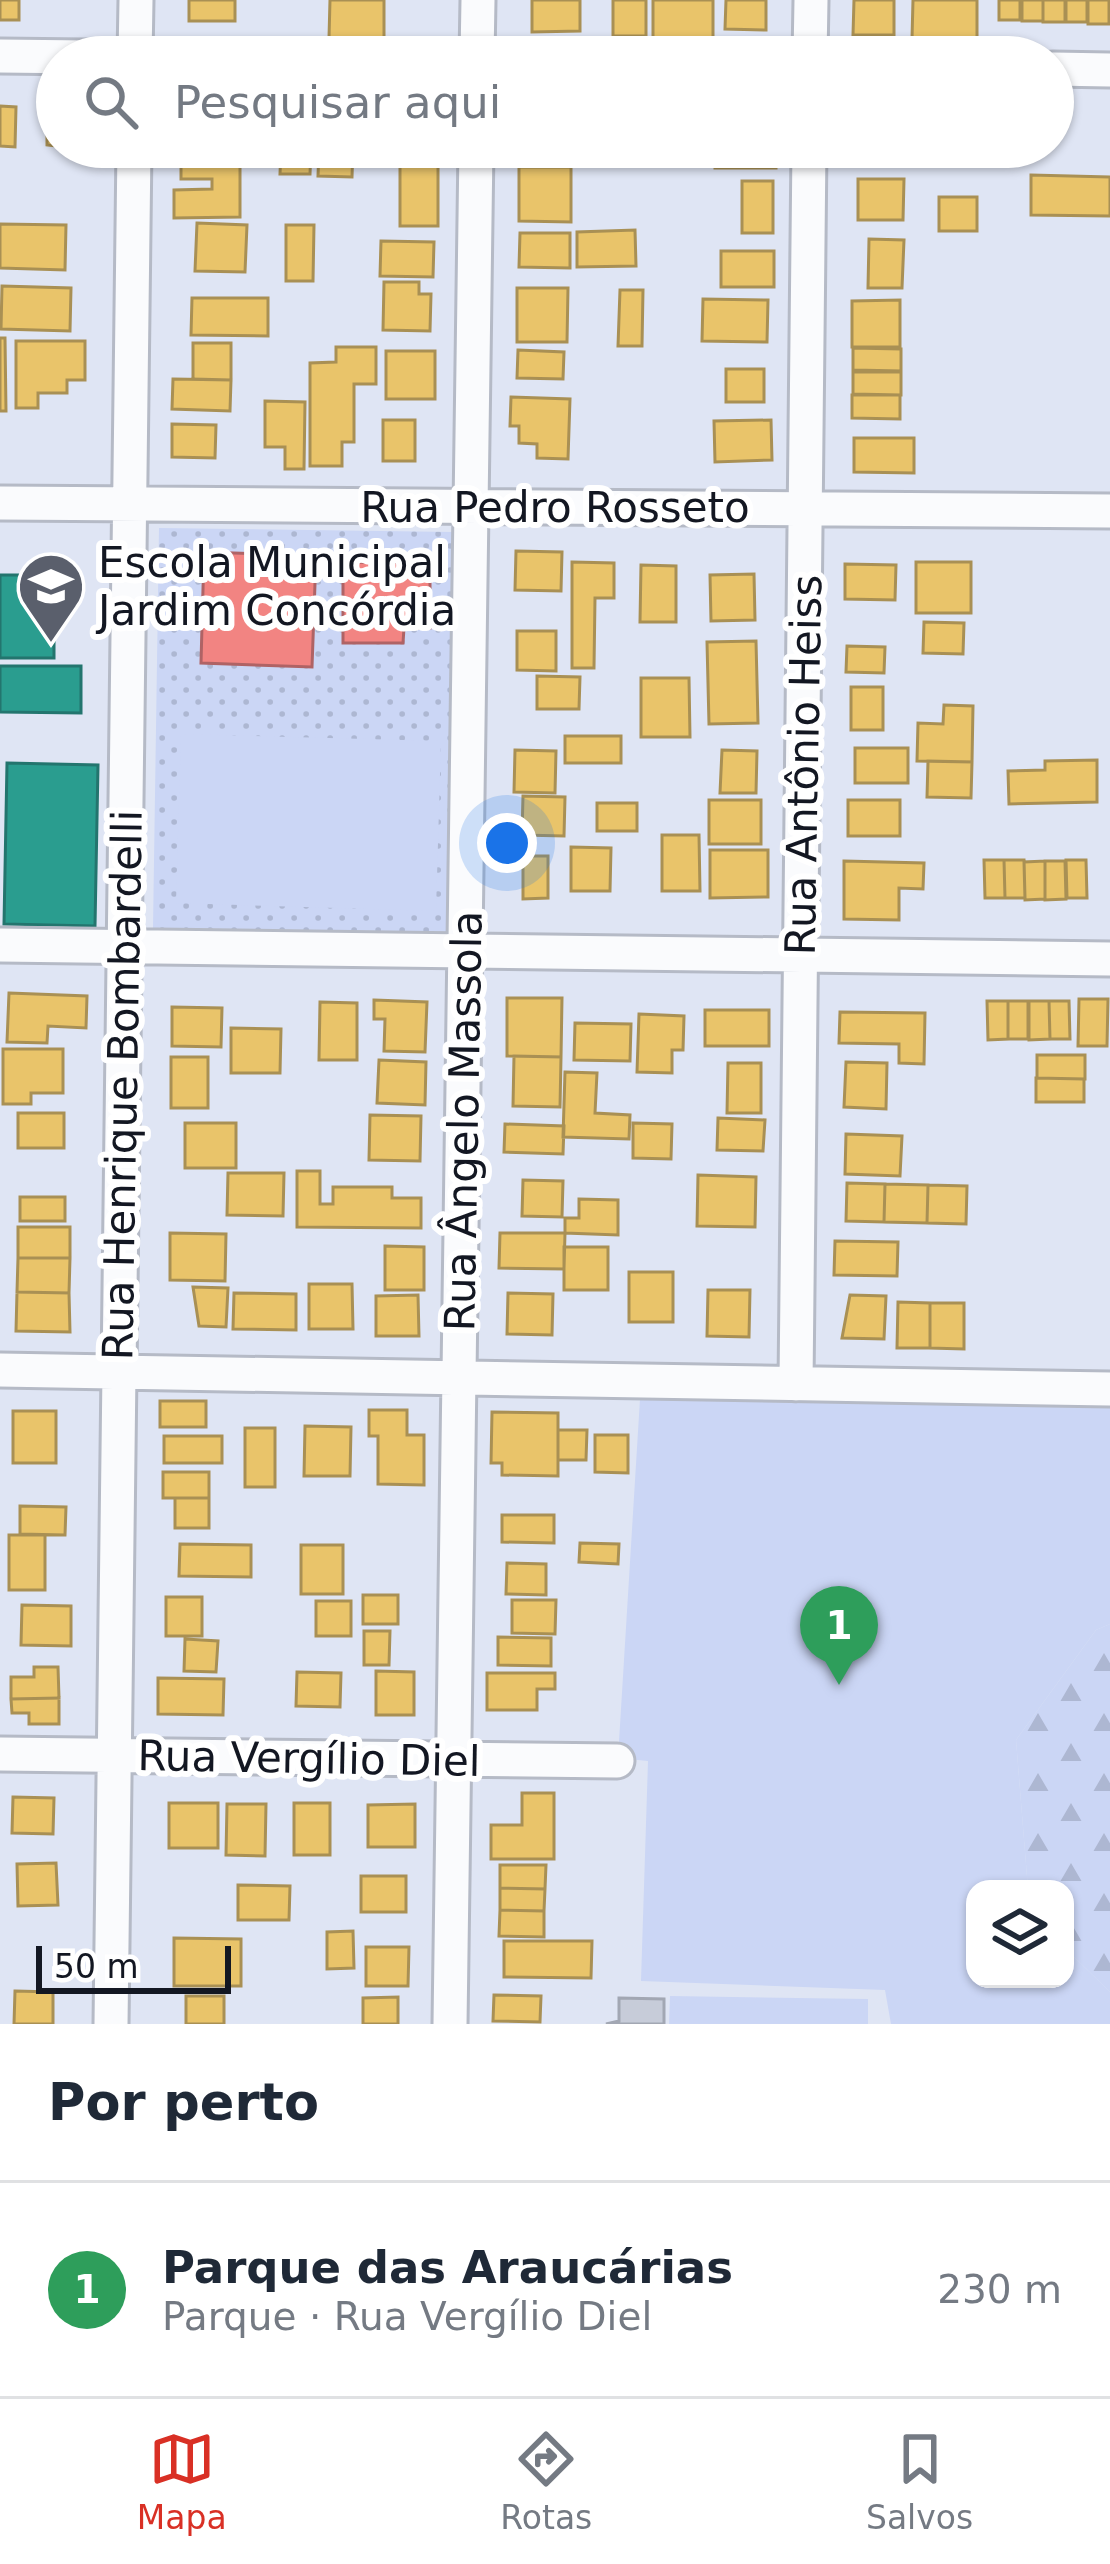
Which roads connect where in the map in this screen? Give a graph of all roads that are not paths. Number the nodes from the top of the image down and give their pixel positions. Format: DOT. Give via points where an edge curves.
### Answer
graph roads {
  1 [pos="136,0"];
  2 [pos="478,0"];
  3 [pos="811,0"];
  4 [pos="135,36"];
  5 [pos="477,36"];
  6 [pos="810,36"];
  7 [pos="0,56"];
  8 [pos="36,56"];
  9 [pos="1074,69"];
  10 [pos="1110,70"];
  11 [pos="134,168"];
  12 [pos="476,168"];
  13 [pos="809,168"];
  14 [pos="0,503"];
  15 [pos="129,504"];
  16 [pos="471,506"];
  17 [pos="806,508"];
  18 [pos="1110,511"];
  19 [pos="0,945"];
  20 [pos="124,947"];
  21 [pos="465,951"];
  22 [pos="801,955"];
  23 [pos="1110,959"];
  24 [pos="0,1370"];
  25 [pos="119,1372"];
  26 [pos="459,1378"];
  27 [pos="796,1384"];
  28 [pos="1110,1389"];
  29 [pos="0,1754"];
  30 [pos="114,1756"];
  31 [pos="454,1759"];
  32 [pos="617,1761"];
  33 [pos="111,2024"];
  34 [pos="450,2024"];
  1 -- 4 [label="street"];
  2 -- 5 [label="street"];
  3 -- 6 [label="street"];
  7 -- 8 [label="street"];
  9 -- 10 [label="street"];
  11 -- 15 [label="street, Rua Henrique Bombardelli"];
  12 -- 16 [label="street, Rua Ângelo Massola"];
  13 -- 17 [label="street, Rua Antônio Heiss"];
  14 -- 15 [label="street, Rua Pedro Rosseto"];
  15 -- 16 [label="street, Rua Pedro Rosseto"];
  15 -- 20 [label="street, Rua Henrique Bombardelli"];
  16 -- 17 [label="street, Rua Pedro Rosseto"];
  16 -- 21 [label="street, Rua Ângelo Massola"];
  17 -- 18 [label="street, Rua Pedro Rosseto"];
  17 -- 22 [label="street, Rua Antônio Heiss"];
  19 -- 20 [label="street"];
  20 -- 21 [label="street"];
  20 -- 25 [label="street, Rua Henrique Bombardelli"];
  21 -- 22 [label="street"];
  21 -- 26 [label="street, Rua Ângelo Massola"];
  22 -- 23 [label="street"];
  22 -- 27 [label="street, Rua Antônio Heiss"];
  24 -- 25 [label="street"];
  25 -- 26 [label="street"];
  25 -- 30 [label="street, Rua Henrique Bombardelli"];
  26 -- 27 [label="street"];
  26 -- 31 [label="street, Rua Ângelo Massola"];
  27 -- 28 [label="street"];
  29 -- 30 [label="street, Rua Vergílio Diel"];
  30 -- 31 [label="street, Rua Vergílio Diel"];
  30 -- 33 [label="street, Rua Henrique Bombardelli"];
  31 -- 32 [label="street, Rua Vergílio Diel"];
  31 -- 34 [label="street, Rua Ângelo Massola"];
}
